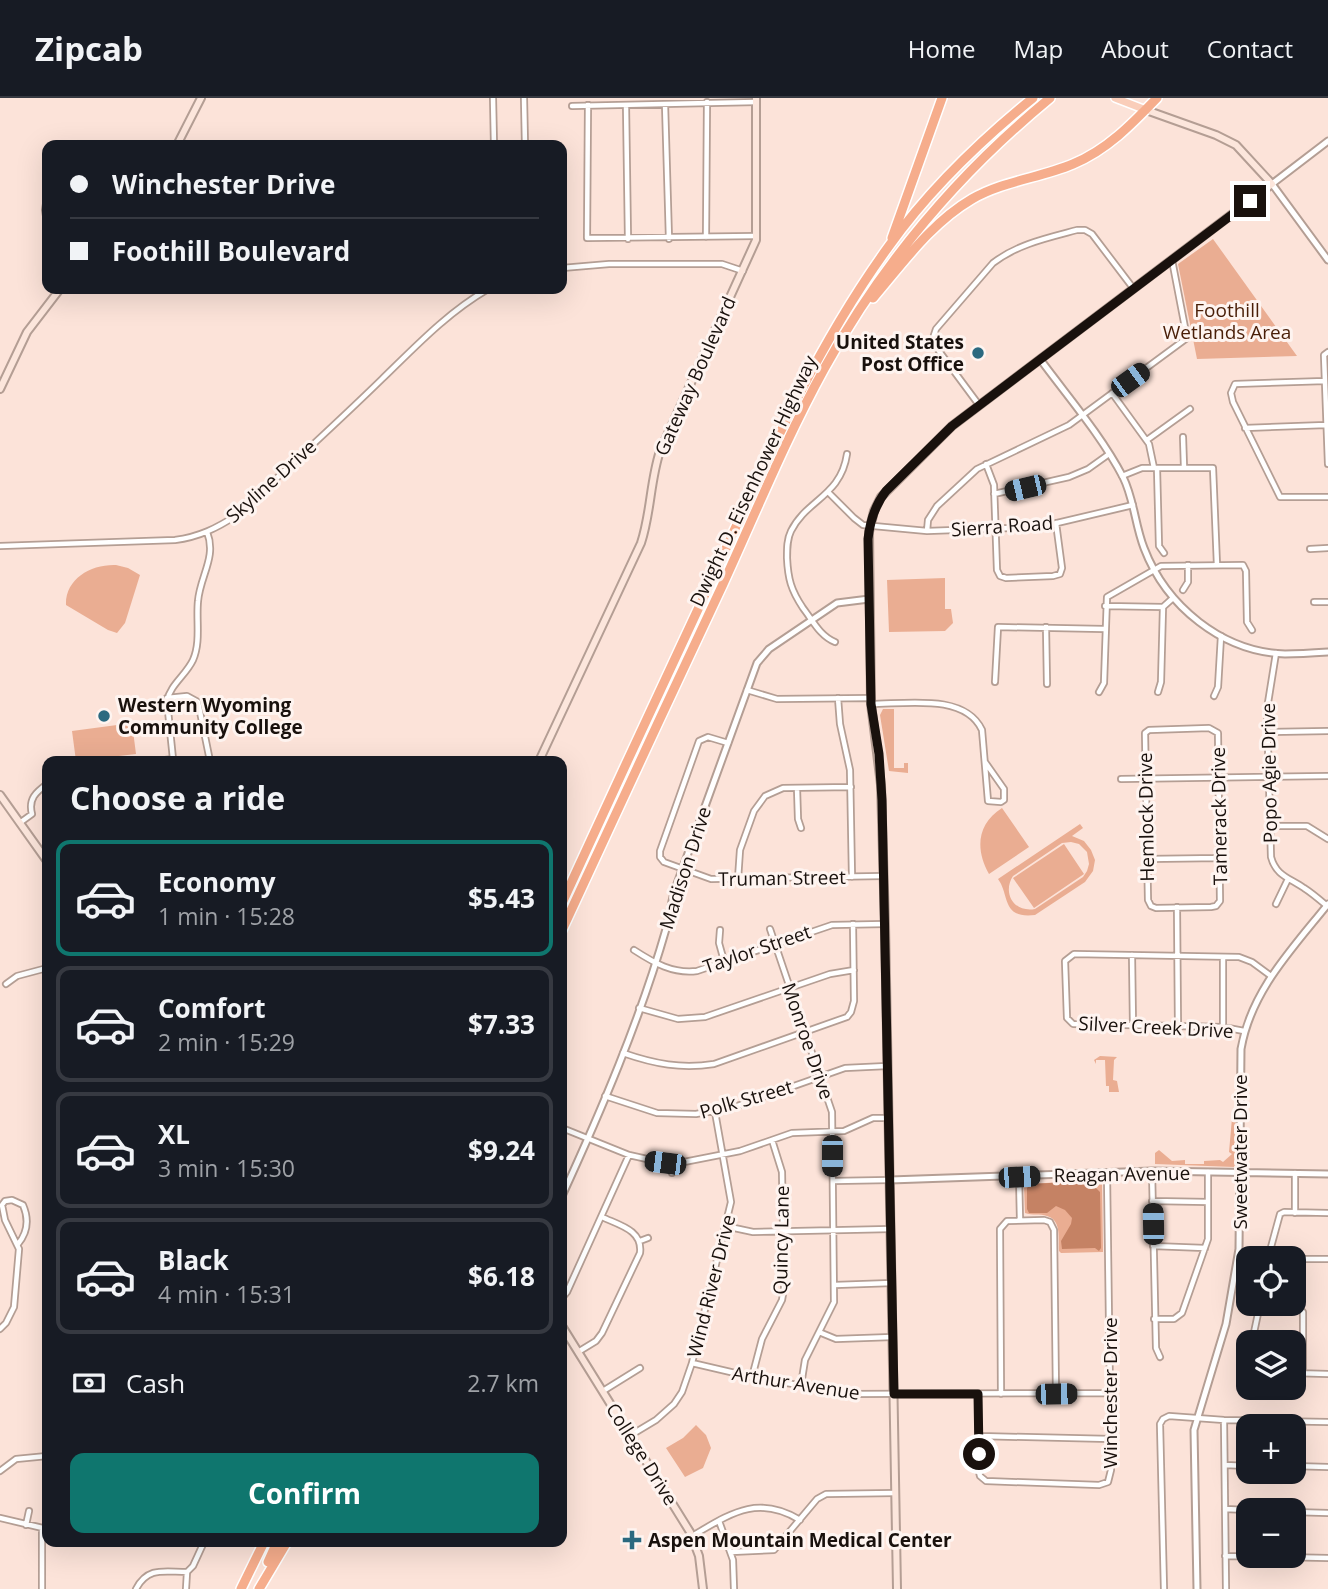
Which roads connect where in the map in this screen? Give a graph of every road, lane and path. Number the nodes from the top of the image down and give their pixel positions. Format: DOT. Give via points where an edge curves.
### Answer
graph roads {
  1 [pos="201,98"];
  2 [pos="493,98"];
  3 [pos="524,98"];
  4 [pos="942,98"];
  5 [pos="1032,98"];
  6 [pos="1050,98"];
  7 [pos="1115,98"];
  8 [pos="1157,98"];
  9 [pos="756,100"];
  10 [pos="707,102"];
  11 [pos="665,104"];
  12 [pos="626,105"];
  13 [pos="572,106"];
  14 [pos="588,106"];
  15 [pos="1146,110"];
  16 [pos="180,140"];
  17 [pos="494,140"];
  18 [pos="525,140"];
  19 [pos="1328,141"];
  20 [pos="1272,184"];
  21 [pos="757,236"];
  22 [pos="706,237"];
  23 [pos="628,239"];
  24 [pos="669,239"];
  25 [pos="890,245"];
  26 [pos="1172,260"];
  27 [pos="1328,260"];
  28 [pos="567,268"];
  29 [pos="743,271"];
  30 [pos="1133,288"];
  31 [pos="56,294"];
  32 [pos="480,294"];
  33 [pos="850,325"];
  34 [pos="1328,352"];
  35 [pos="1040,359"];
  36 [pos="1325,381"];
  37 [pos="0,389"];
  38 [pos="1112,393"];
  39 [pos="979,405"];
  40 [pos="1190,409"];
  41 [pos="1082,415"];
  42 [pos="1326,425"];
  43 [pos="1245,428"];
  44 [pos="1183,437"];
  45 [pos="1147,440"];
  46 [pos="847,454"];
  47 [pos="1108,454"];
  48 [pos="986,464"];
  49 [pos="1328,464"];
  50 [pos="1184,467"];
  51 [pos="1156,468"];
  52 [pos="1122,476"];
  53 [pos="828,492"];
  54 [pos="994,494"];
  55 [pos="1328,497"];
  56 [pos="1133,505"];
  57 [pos="1056,523"];
  58 [pos="870,526"];
  59 [pos="995,529"];
  60 [pos="927,531"];
  61 [pos="207,533"];
  62 [pos="0,546"];
  63 [pos="1328,548"];
  64 [pos="1310,549"];
  65 [pos="1164,553"];
  66 [pos="1188,565"];
  67 [pos="1217,565"];
  68 [pos="1154,570"];
  69 [pos="1183,590"];
  70 [pos="869,598"];
  71 [pos="1173,598"];
  72 [pos="1314,602"];
  73 [pos="1328,602"];
  74 [pos="1105,606"];
  75 [pos="1163,607"];
  76 [pos="812,620"];
  77 [pos="1046,627"];
  78 [pos="1104,629"];
  79 [pos="1252,630"];
  80 [pos="1221,635"];
  81 [pos="835,642"];
  82 [pos="1328,652"];
  83 [pos="1276,653"];
  84 [pos="995,682"];
  85 [pos="1047,684"];
  86 [pos="747,690"];
  87 [pos="1099,692"];
  88 [pos="1158,692"];
  89 [pos="1214,696"];
  90 [pos="167,698"];
  91 [pos="838,698"];
  92 [pos="871,701"];
  93 [pos="1328,731"];
  94 [pos="1267,732"];
  95 [pos="1144,733"];
  96 [pos="728,743"];
  97 [pos="173,756"];
  98 [pos="209,756"];
  99 [pos="541,756"];
  100 [pos="985,762"];
  101 [pos="1328,776"];
  102 [pos="1219,777"];
  103 [pos="1268,777"];
  104 [pos="1121,779"];
  105 [pos="1145,779"];
  106 [pos="851,787"];
  107 [pos="42,788"];
  108 [pos="797,788"];
  109 [pos="0,795"];
  110 [pos="21,822"];
  111 [pos="1269,826"];
  112 [pos="802,828"];
  113 [pos="1328,839"];
  114 [pos="42,853"];
  115 [pos="1220,858"];
  116 [pos="1147,859"];
  117 [pos="682,870"];
  118 [pos="884,876"];
  119 [pos="852,877"];
  120 [pos="738,879"];
  121 [pos="1288,879"];
  122 [pos="567,892"];
  123 [pos="1276,904"];
  124 [pos="1328,905"];
  125 [pos="1177,907"];
  126 [pos="567,919"];
  127 [pos="853,924"];
  128 [pos="885,924"];
  129 [pos="770,929"];
  130 [pos="720,930"];
  131 [pos="774,944"];
  132 [pos="634,950"];
  133 [pos="1132,955"];
  134 [pos="1177,955"];
  135 [pos="1223,957"];
  136 [pos="724,961"];
  137 [pos="654,963"];
  138 [pos="42,969"];
  139 [pos="854,970"];
  140 [pos="1271,976"];
  141 [pos="6,984"];
  142 [pos="790,988"];
  143 [pos="639,1008"];
  144 [pos="1133,1025"];
  145 [pos="1178,1026"];
  146 [pos="1223,1027"];
  147 [pos="1244,1031"];
  148 [pos="805,1033"];
  149 [pos="623,1052"];
  150 [pos="887,1066"];
  151 [pos="821,1077"];
  152 [pos="605,1096"];
  153 [pos="715,1112"];
  154 [pos="889,1118"];
  155 [pos="567,1130"];
  156 [pos="832,1131"];
  157 [pos="588,1139"];
  158 [pos="772,1140"];
  159 [pos="723,1154"];
  160 [pos="629,1155"];
  161 [pos="672,1162"];
  162 [pos="1152,1171"];
  163 [pos="1208,1172"];
  164 [pos="1241,1172"];
  165 [pos="672,1173"];
  166 [pos="1295,1173"];
  167 [pos="1107,1174"];
  168 [pos="1328,1174"];
  169 [pos="1019,1177"];
  170 [pos="890,1180"];
  171 [pos="833,1181"];
  172 [pos="567,1185"];
  173 [pos="1152,1201"];
  174 [pos="1208,1202"];
  175 [pos="1295,1213"];
  176 [pos="1328,1213"];
  177 [pos="602,1217"];
  178 [pos="1020,1220"];
  179 [pos="725,1226"];
  180 [pos="891,1229"];
  181 [pos="833,1230"];
  182 [pos="783,1231"];
  183 [pos="648,1238"];
  184 [pos="640,1241"];
  185 [pos="18,1244"];
  186 [pos="1153,1246"];
  187 [pos="1271,1246"];
  188 [pos="1205,1248"];
  189 [pos="1306,1258"];
  190 [pos="1328,1259"];
  191 [pos="892,1283"];
  192 [pos="835,1284"];
  193 [pos="567,1292"];
  194 [pos="1154,1319"];
  195 [pos="0,1329"];
  196 [pos="819,1332"];
  197 [pos="567,1334"];
  198 [pos="893,1337"];
  199 [pos="578,1352"];
  200 [pos="1160,1357"];
  201 [pos="692,1363"];
  202 [pos="640,1367"];
  203 [pos="1306,1373"];
  204 [pos="1328,1374"];
  205 [pos="752,1377"];
  206 [pos="800,1385"];
  207 [pos="603,1391"];
  208 [pos="1110,1393"];
  209 [pos="894,1394"];
  210 [pos="978,1394"];
  211 [pos="1001,1394"];
  212 [pos="1056,1394"];
  213 [pos="1196,1418"];
  214 [pos="1224,1420"];
  215 [pos="1328,1422"];
  216 [pos="631,1435"];
  217 [pos="979,1436"];
  218 [pos="1111,1439"];
  219 [pos="42,1456"];
  220 [pos="1225,1465"];
  221 [pos="1236,1465"];
  222 [pos="1306,1466"];
  223 [pos="1328,1467"];
  224 [pos="0,1471"];
  225 [pos="895,1493"];
  226 [pos="1225,1510"];
  227 [pos="1236,1510"];
  228 [pos="29,1511"];
  229 [pos="1306,1512"];
  230 [pos="1328,1513"];
  231 [pos="0,1518"];
  232 [pos="800,1520"];
  233 [pos="719,1521"];
  234 [pos="26,1525"];
  235 [pos="42,1528"];
  236 [pos="692,1536"];
  237 [pos="44,1547"];
  238 [pos="202,1547"];
  239 [pos="262,1547"];
  240 [pos="275,1547"];
  241 [pos="285,1547"];
  242 [pos="731,1552"];
  243 [pos="1225,1556"];
  244 [pos="1328,1558"];
  245 [pos="187,1572"];
  246 [pos="42,1589"];
  247 [pos="136,1589"];
  248 [pos="186,1589"];
  249 [pos="241,1589"];
  250 [pos="257,1589"];
  251 [pos="703,1589"];
  252 [pos="734,1589"];
  253 [pos="897,1589"];
  254 [pos="1164,1589"];
  255 [pos="1197,1589"];
  256 [pos="1226,1589"];
  1 -- 16 [label="main road"];
  2 -- 17 [label="street"];
  3 -- 18 [label="street"];
  4 -- 25 [label="highway"];
  5 -- 25 [label="highway, Dwight D. Eisenhower Highway" via="991,132"];
  6 -- 33 [label="highway, Dwight D. Eisenhower Highway" via="968,173 927,219"];
  7 -- 15 [label="main road"];
  8 -- 15 [label="highway"];
  9 -- 10 [label="street"];
  9 -- 21 [label="main road, Gateway Boulevard"];
  10 -- 11 [label="street"];
  10 -- 22 [label="street"];
  11 -- 12 [label="street"];
  11 -- 24 [label="street"];
  12 -- 14 [label="street"];
  12 -- 23 [label="street"];
  13 -- 14 [label="street"];
  14 -- 23 [label="street" via="587,238"];
  15 -- 20 [label="main road" via="1236,145"];
  15 -- 33 [label="highway" via="1090,156 998,186 946,218"];
  19 -- 20 [label="street"];
  20 -- 26 [label="main road"];
  20 -- 27 [label="street"];
  21 -- 22 [label="street"];
  21 -- 29 [label="main road, Gateway Boulevard"];
  22 -- 24 [label="street"];
  23 -- 24 [label="street"];
  25 -- 122 [label="highway, Dwight D. Eisenhower Highway" via="842,315 793,402"];
  26 -- 30 [label="main road"];
  26 -- 38 [label="street" via="1188,338"];
  28 -- 29 [label="street" via="722,264"];
  29 -- 99 [label="main road, Gateway Boulevard" via="660,451 641,543"];
  30 -- 35 [label="main road"];
  30 -- 39 [label="street" via="1085,230 1028,243 998,258 933,338"];
  31 -- 37 [label="main road" via="27,332"];
  32 -- 61 [label="street, Skyline Drive" via="416,344 237,514"];
  33 -- 126 [label="highway, Dwight D. Eisenhower Highway" via="783,449"];
  34 -- 36 [label="street" via="1324,355"];
  35 -- 39 [label="main road"];
  35 -- 41 [label="street"];
  36 -- 42 [label="street"];
  36 -- 43 [label="street" via="1235,384 1233,402"];
  38 -- 41 [label="street"];
  38 -- 45 [label="street"];
  39 -- 58 [label="main road" via="886,491"];
  40 -- 45 [label="street"];
  41 -- 47 [label="street"];
  41 -- 48 [label="street"];
  42 -- 43 [label="street"];
  42 -- 49 [label="street"];
  43 -- 55 [label="street" via="1280,498"];
  44 -- 50 [label="street"];
  45 -- 51 [label="street"];
  46 -- 53 [label="street" via="842,473"];
  47 -- 52 [label="street"];
  47 -- 54 [label="street" via="1069,477"];
  48 -- 54 [label="street"];
  48 -- 60 [label="street" via="937,506"];
  50 -- 51 [label="street"];
  50 -- 67 [label="street" via="1213,468"];
  51 -- 52 [label="street"];
  51 -- 65 [label="street" via="1159,546"];
  52 -- 56 [label="street"];
  53 -- 58 [label="street" via="859,523"];
  53 -- 76 [label="street" via="794,525 788,542 788,582"];
  54 -- 59 [label="street"];
  56 -- 57 [label="street, Sierra Road"];
  56 -- 68 [label="street"];
  57 -- 59 [label="street, Sierra Road"];
  57 -- 59 [label="street" via="1062,571 1054,576 1000,576"];
  58 -- 60 [label="street, Sierra Road"];
  58 -- 70 [label="main road"];
  59 -- 60 [label="street, Sierra Road"];
  61 -- 62 [label="street, Skyline Drive" via="124,544"];
  61 -- 90 [label="street" via="211,549 198,597 196,648"];
  63 -- 64 [label="street"];
  66 -- 67 [label="street"];
  66 -- 68 [label="street"];
  66 -- 69 [label="street"];
  67 -- 79 [label="street" via="1244,566 1247,622"];
  68 -- 71 [label="street"];
  68 -- 74 [label="street" via="1108,596"];
  70 -- 76 [label="street, Madison Drive" via="837,603"];
  70 -- 92 [label="main road"];
  71 -- 75 [label="street"];
  71 -- 80 [label="street"];
  72 -- 73 [label="street"];
  74 -- 75 [label="street"];
  74 -- 78 [label="street"];
  75 -- 88 [label="street"];
  76 -- 81 [label="street" via="823,636"];
  76 -- 86 [label="street, Madison Drive" via="764,653"];
  77 -- 78 [label="street"];
  77 -- 84 [label="street" via="998,627"];
  77 -- 85 [label="street"];
  78 -- 87 [label="street" via="1104,683"];
  80 -- 83 [label="street"];
  80 -- 89 [label="street" via="1219,687"];
  82 -- 83 [label="street"];
  83 -- 94 [label="street, Popo Agie Drive"];
  86 -- 91 [label="street" via="777,699"];
  86 -- 96 [label="street, Madison Drive"];
  90 -- 97 [label="street"];
  90 -- 98 [label="street" via="187,696 198,702"];
  91 -- 92 [label="street"];
  91 -- 106 [label="street"];
  92 -- 100 [label="street" via="960,708 974,717 982,730"];
  92 -- 118 [label="main road" via="881,785"];
  93 -- 94 [label="street"];
  94 -- 103 [label="street, Popo Agie Drive"];
  95 -- 102 [label="street, Tamerack Drive" via="1216,731"];
  95 -- 105 [label="street, Hemlock Drive"];
  96 -- 117 [label="street, Madison Drive"];
  96 -- 117 [label="street" via="711,737 699,741 659,854 664,862"];
  100 -- 100 [label="street" via="988,801 1001,802 1004,789"];
  101 -- 103 [label="street"];
  102 -- 103 [label="street"];
  102 -- 105 [label="street"];
  102 -- 115 [label="street, Tamerack Drive"];
  103 -- 111 [label="street, Popo Agie Drive"];
  104 -- 105 [label="street"];
  105 -- 116 [label="street, Hemlock Drive"];
  106 -- 108 [label="street"];
  106 -- 119 [label="street"];
  107 -- 110 [label="street" via="34,794 32,814"];
  108 -- 112 [label="street"];
  108 -- 120 [label="street" via="776,789 757,805 738,855"];
  109 -- 110 [label="main road"];
  110 -- 114 [label="main road"];
  111 -- 113 [label="street" via="1307,826"];
  111 -- 121 [label="street, Popo Agie Drive" via="1272,862"];
  115 -- 116 [label="street"];
  115 -- 125 [label="street, Tamerack Drive" via="1220,901 1216,906"];
  116 -- 125 [label="street, Hemlock Drive" via="1147,900 1156,908"];
  117 -- 120 [label="street, Truman Street" via="710,879"];
  117 -- 137 [label="street, Madison Drive"];
  118 -- 119 [label="street, Truman Street"];
  118 -- 128 [label="main road"];
  119 -- 120 [label="street, Truman Street"];
  121 -- 123 [label="street"];
  121 -- 124 [label="street, Popo Agie Drive"];
  124 -- 140 [label="street, Sweetwater Drive"];
  125 -- 134 [label="street"];
  127 -- 128 [label="street, Taylor Street"];
  127 -- 131 [label="street, Taylor Street" via="832,925"];
  127 -- 139 [label="street"];
  128 -- 150 [label="main road"];
  129 -- 131 [label="street, Monroe Drive"];
  130 -- 136 [label="street"];
  131 -- 136 [label="street, Taylor Street"];
  131 -- 142 [label="street, Monroe Drive"];
  132 -- 137 [label="street, Taylor Street"];
  133 -- 134 [label="street"];
  133 -- 144 [label="street"];
  133 -- 144 [label="street, Silver Creek Drive" via="1074,954 1065,961 1069,1022"];
  134 -- 135 [label="street"];
  134 -- 145 [label="street"];
  135 -- 140 [label="street" via="1246,960"];
  135 -- 146 [label="street"];
  136 -- 137 [label="street, Taylor Street" via="687,972"];
  137 -- 143 [label="street, Madison Drive"];
  138 -- 141 [label="street"];
  139 -- 142 [label="street"];
  139 -- 148 [label="street" via="851,1012"];
  140 -- 147 [label="street, Sweetwater Drive"];
  142 -- 143 [label="street" via="691,1019"];
  142 -- 148 [label="street, Monroe Drive"];
  143 -- 149 [label="street, Madison Drive"];
  144 -- 145 [label="street, Silver Creek Drive"];
  145 -- 146 [label="street, Silver Creek Drive"];
  146 -- 147 [label="street, Silver Creek Drive"];
  147 -- 164 [label="street, Sweetwater Drive"];
  148 -- 149 [label="street" via="696,1067 652,1063"];
  148 -- 151 [label="street, Monroe Drive"];
  149 -- 152 [label="street, Madison Drive"];
  150 -- 151 [label="street, Polk Street" via="857,1066"];
  150 -- 154 [label="main road"];
  151 -- 153 [label="street, Polk Street"];
  151 -- 156 [label="street, Monroe Drive" via="832,1112"];
  152 -- 153 [label="street, Polk Street" via="657,1113"];
  152 -- 157 [label="street, Madison Drive"];
  153 -- 159 [label="street, Wind River Drive"];
  154 -- 156 [label="street" via="873,1118 852,1129"];
  154 -- 170 [label="main road"];
  155 -- 157 [label="street"];
  156 -- 158 [label="street"];
  156 -- 171 [label="street, Monroe Drive"];
  157 -- 160 [label="street"];
  157 -- 172 [label="street, Madison Drive"];
  158 -- 159 [label="street"];
  158 -- 182 [label="street, Quincy Lane" via="782,1172"];
  159 -- 161 [label="street"];
  159 -- 179 [label="street, Wind River Drive" via="731,1202"];
  160 -- 161 [label="street"];
  160 -- 177 [label="street"];
  161 -- 165 [label="street"];
  162 -- 163 [label="street, Reagan Avenue"];
  162 -- 167 [label="street, Reagan Avenue"];
  162 -- 173 [label="street"];
  163 -- 164 [label="street, Reagan Avenue"];
  163 -- 174 [label="street"];
  164 -- 166 [label="street, Reagan Avenue"];
  164 -- 213 [label="street, Sweetwater Drive" via="1239,1249 1226,1324"];
  166 -- 168 [label="street, Reagan Avenue"];
  166 -- 175 [label="street"];
  167 -- 169 [label="street, Reagan Avenue"];
  167 -- 208 [label="street, Winchester Drive"];
  169 -- 170 [label="street, Reagan Avenue"];
  169 -- 178 [label="street"];
  170 -- 171 [label="street, Reagan Avenue"];
  170 -- 180 [label="main road"];
  171 -- 181 [label="street, Monroe Drive"];
  173 -- 174 [label="street"];
  173 -- 186 [label="street"];
  174 -- 188 [label="street"];
  175 -- 176 [label="street"];
  175 -- 187 [label="street" via="1280,1214"];
  177 -- 184 [label="street" via="633,1231"];
  177 -- 193 [label="street"];
  178 -- 211 [label="street" via="1004,1222 1000,1232"];
  178 -- 212 [label="street" via="1047,1221 1054,1230"];
  179 -- 182 [label="street" via="753,1232"];
  179 -- 201 [label="street, Wind River Drive"];
  180 -- 181 [label="street"];
  180 -- 191 [label="main road"];
  181 -- 182 [label="street"];
  181 -- 192 [label="street, Monroe Drive"];
  182 -- 205 [label="street, Quincy Lane" via="782,1300 762,1339"];
  183 -- 184 [label="street"];
  184 -- 199 [label="street" via="640,1253 602,1334"];
  185 -- 185 [label="street" via="25,1235 27,1215 23,1205 5,1201 5,1220"];
  185 -- 195 [label="street" via="14,1307"];
  186 -- 188 [label="street"];
  186 -- 194 [label="street"];
  188 -- 194 [label="street" via="1182,1313 1174,1319"];
  189 -- 190 [label="street"];
  191 -- 192 [label="street"];
  191 -- 198 [label="main road"];
  192 -- 196 [label="street, Monroe Drive" via="834,1302"];
  194 -- 200 [label="street"];
  196 -- 198 [label="street" via="836,1339"];
  196 -- 206 [label="street, Monroe Drive" via="805,1360"];
  197 -- 199 [label="main road, College Drive"];
  198 -- 209 [label="main road"];
  199 -- 207 [label="main road, College Drive"];
  201 -- 205 [label="street, Arthur Avenue"];
  201 -- 216 [label="street, Wind River Drive" via="674,1404"];
  202 -- 207 [label="street"];
  203 -- 204 [label="street"];
  205 -- 206 [label="street, Arthur Avenue"];
  206 -- 209 [label="street, Arthur Avenue" via="850,1394"];
  207 -- 216 [label="main road, College Drive"];
  208 -- 212 [label="street, Arthur Avenue"];
  208 -- 218 [label="street, Winchester Drive"];
  209 -- 210 [label="street, Arthur Avenue"];
  209 -- 225 [label="main road"];
  210 -- 211 [label="street, Arthur Avenue"];
  210 -- 217 [label="street, Winchester Drive"];
  211 -- 212 [label="street, Arthur Avenue"];
  213 -- 214 [label="street"];
  213 -- 254 [label="street" via="1168,1416 1160,1424"];
  213 -- 255 [label="street, Sweetwater Drive"];
  214 -- 215 [label="street"];
  214 -- 220 [label="street"];
  216 -- 236 [label="main road, College Drive"];
  217 -- 218 [label="street"];
  217 -- 218 [label="street, Winchester Drive" via="979,1472 986,1481 1099,1485 1111,1478"];
  219 -- 224 [label="street" via="16,1459"];
  220 -- 221 [label="street"];
  220 -- 226 [label="street"];
  222 -- 223 [label="street"];
  225 -- 232 [label="street" via="826,1494"];
  225 -- 253 [label="main road"];
  226 -- 227 [label="street"];
  226 -- 243 [label="street"];
  228 -- 234 [label="street"];
  229 -- 230 [label="street"];
  231 -- 234 [label="street"];
  232 -- 233 [label="street" via="780,1510 744,1509"];
  232 -- 242 [label="street" via="774,1550"];
  233 -- 236 [label="street"];
  233 -- 242 [label="street"];
  234 -- 235 [label="street"];
  236 -- 251 [label="main road, College Drive"];
  237 -- 246 [label="street"];
  238 -- 245 [label="street"];
  239 -- 249 [label="highway"];
  240 -- 250 [label="highway"];
  241 -- 250 [label="highway"];
  242 -- 252 [label="street"];
  243 -- 244 [label="street"];
  243 -- 256 [label="street"];
  245 -- 247 [label="street" via="147,1574"];
  245 -- 248 [label="street"];
}
